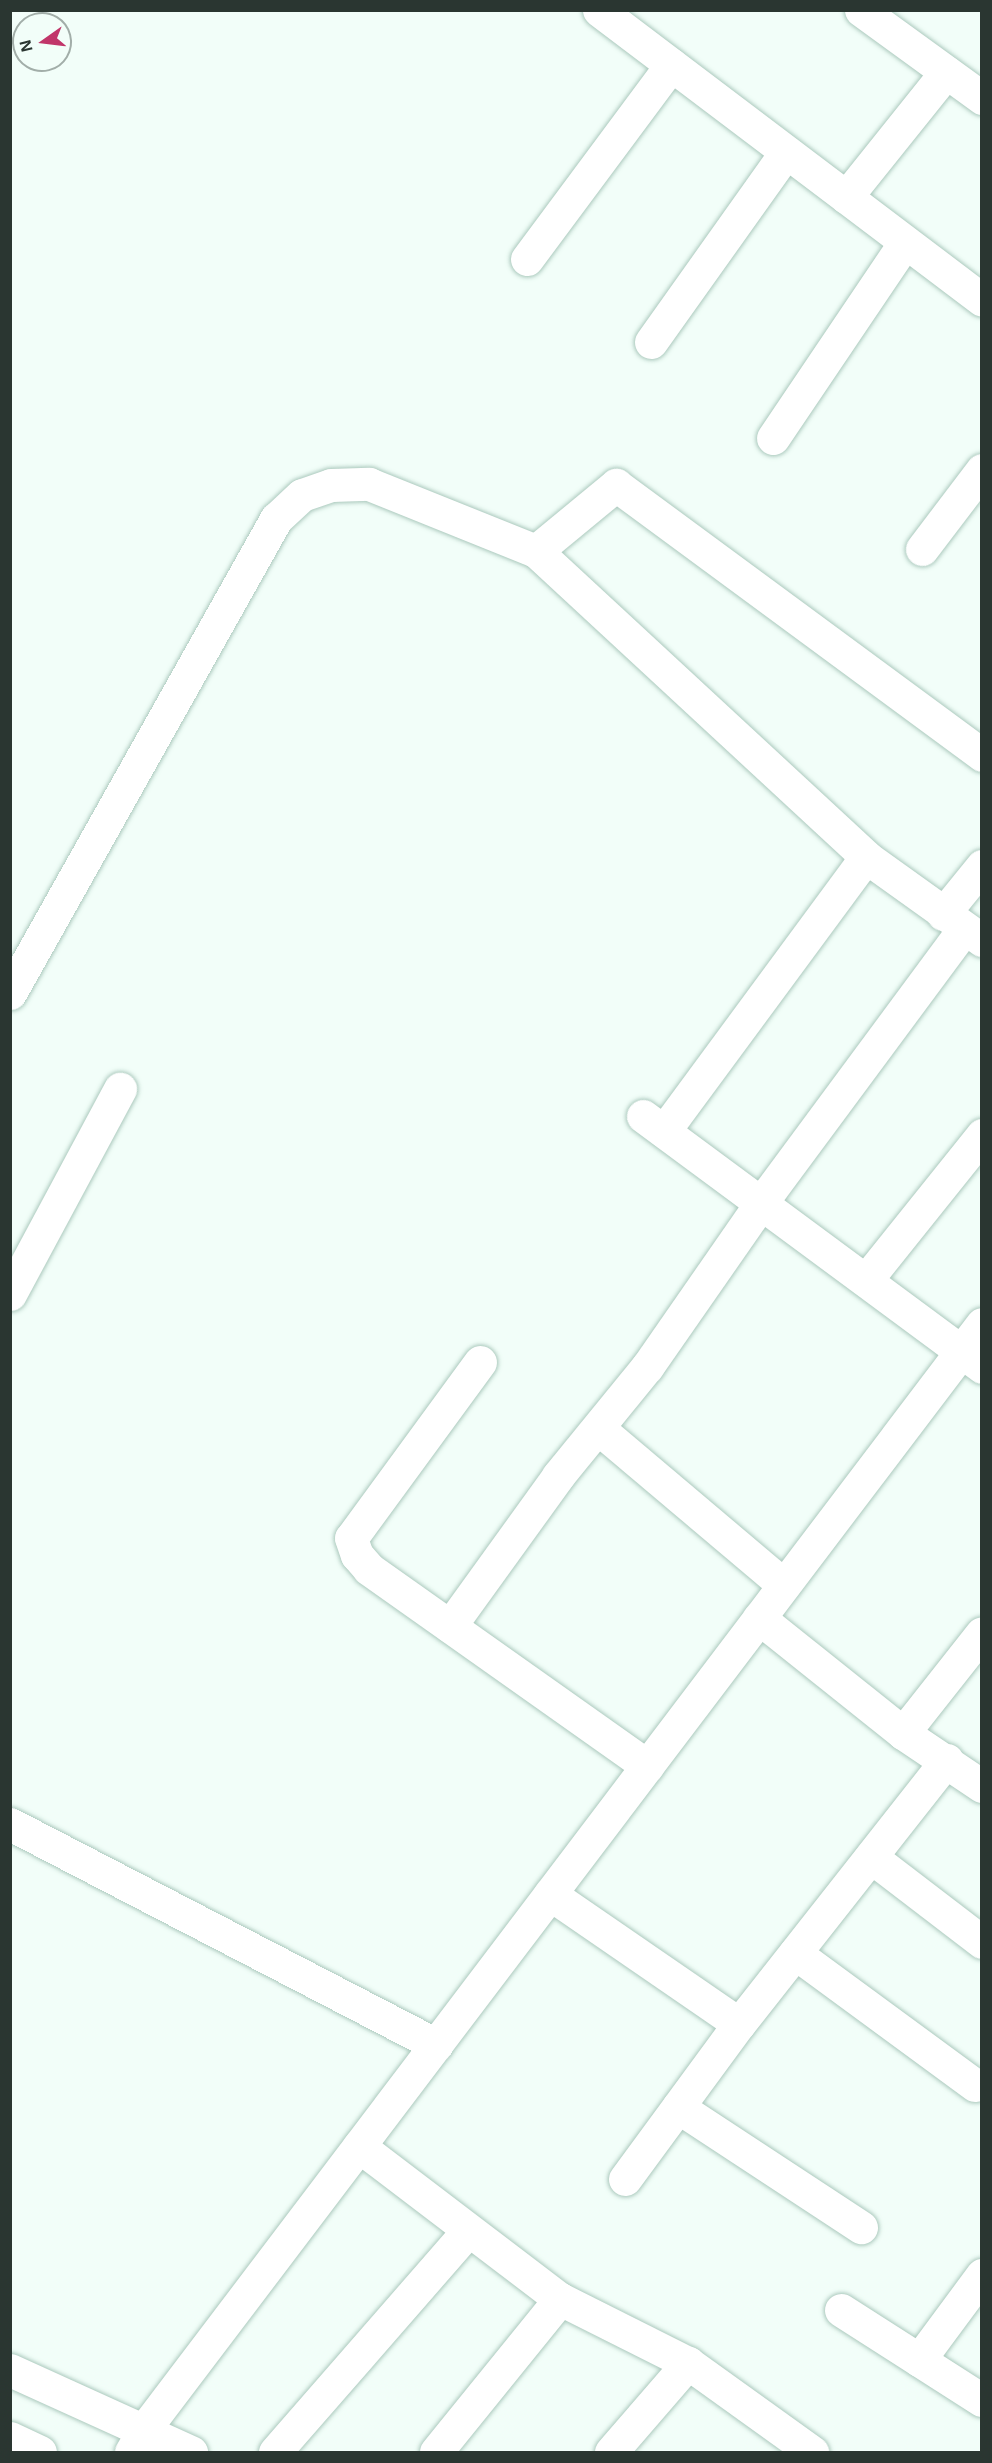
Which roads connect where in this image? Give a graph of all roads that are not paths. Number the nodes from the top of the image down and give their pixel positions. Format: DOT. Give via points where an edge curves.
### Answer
graph roads {
  1 [pos="599,10"];
  2 [pos="861,10"];
  3 [pos="671,65"];
  4 [pos="946,72"];
  5 [pos="981,98"];
  6 [pos="786,152"];
  7 [pos="846,197"];
  8 [pos="905,242"];
  9 [pos="527,259"];
  10 [pos="981,300"];
  11 [pos="651,342"];
  12 [pos="773,438"];
  13 [pos="981,470"];
  14 [pos="922,549"];
  15 [pos="536,551"];
  16 [pos="981,755"];
  17 [pos="866,856"];
  18 [pos="981,866"];
  19 [pos="963,928"];
  20 [pos="10,993"];
  21 [pos="120,1089"];
  22 [pos="981,1135"];
  23 [pos="761,1203"];
  24 [pos="866,1280"];
  25 [pos="10,1294"];
  26 [pos="981,1324"];
  27 [pos="971,1359"];
  28 [pos="480,1362"];
  29 [pos="598,1428"];
  30 [pos="784,1585"];
  31 [pos="759,1618"];
  32 [pos="450,1626"];
  33 [pos="981,1633"];
  34 [pos="903,1733"];
  35 [pos="947,1760"];
  36 [pos="647,1766"];
  37 [pos="981,1786"];
  38 [pos="10,1824"];
  39 [pos="871,1857"];
  40 [pos="550,1894"];
  41 [pos="981,1942"];
  42 [pos="795,1953"];
  43 [pos="740,2024"];
  44 [pos="436,2044"];
  45 [pos="975,2085"];
  46 [pos="678,2107"];
  47 [pos="359,2146"];
  48 [pos="625,2179"];
  49 [pos="861,2228"];
  50 [pos="468,2230"];
  51 [pos="981,2275"];
  52 [pos="560,2299"];
  53 [pos="841,2310"];
  54 [pos="919,2360"];
  55 [pos="688,2363"];
  56 [pos="10,2370"];
  57 [pos="981,2400"];
  58 [pos="10,2438"];
  59 [pos="137,2442"];
  60 [pos="40,2452"];
  61 [pos="191,2452"];
  62 [pos="275,2452"];
  63 [pos="436,2452"];
  64 [pos="611,2452"];
  65 [pos="812,2452"];
  1 -- 3 [label="street"];
  2 -- 4 [label="street"];
  3 -- 6 [label="street"];
  3 -- 9 [label="street"];
  4 -- 5 [label="street"];
  4 -- 7 [label="street"];
  6 -- 7 [label="street"];
  6 -- 11 [label="street"];
  7 -- 8 [label="street"];
  8 -- 10 [label="street"];
  8 -- 12 [label="street"];
  13 -- 14 [label="street"];
  15 -- 16 [label="street" via="616,485"];
  15 -- 17 [label="street"];
  15 -- 20 [label="street" via="369,484 332,485 302,495 276,519"];
  17 -- 19 [label="street"];
  17 -- 23 [label="street" via="654,1124"];
  18 -- 19 [label="street"];
  19 -- 23 [label="street"];
  21 -- 25 [label="street"];
  22 -- 24 [label="street"];
  23 -- 24 [label="street"];
  23 -- 29 [label="street" via="647,1367"];
  24 -- 27 [label="street"];
  26 -- 27 [label="street"];
  27 -- 30 [label="street"];
  28 -- 32 [label="street" via="351,1538 357,1555 369,1569"];
  29 -- 30 [label="street"];
  29 -- 32 [label="street" via="558,1476"];
  30 -- 31 [label="street"];
  31 -- 34 [label="street"];
  31 -- 36 [label="street"];
  32 -- 36 [label="street"];
  33 -- 34 [label="street"];
  34 -- 35 [label="street"];
  35 -- 37 [label="street"];
  35 -- 39 [label="street"];
  36 -- 40 [label="street"];
  38 -- 44 [label="street"];
  39 -- 41 [label="street"];
  39 -- 42 [label="street"];
  40 -- 43 [label="street"];
  40 -- 44 [label="street"];
  42 -- 43 [label="street"];
  42 -- 45 [label="street"];
  43 -- 46 [label="street"];
  44 -- 47 [label="street"];
  46 -- 48 [label="street"];
  46 -- 49 [label="street"];
  47 -- 50 [label="street"];
  47 -- 59 [label="street"];
  50 -- 52 [label="street"];
  50 -- 62 [label="street"];
  51 -- 54 [label="street"];
  52 -- 55 [label="street"];
  52 -- 63 [label="street"];
  53 -- 54 [label="street"];
  54 -- 57 [label="street"];
  55 -- 64 [label="street"];
  55 -- 65 [label="street"];
  56 -- 59 [label="street"];
  58 -- 60 [label="street"];
  59 -- 61 [label="street"];
}
